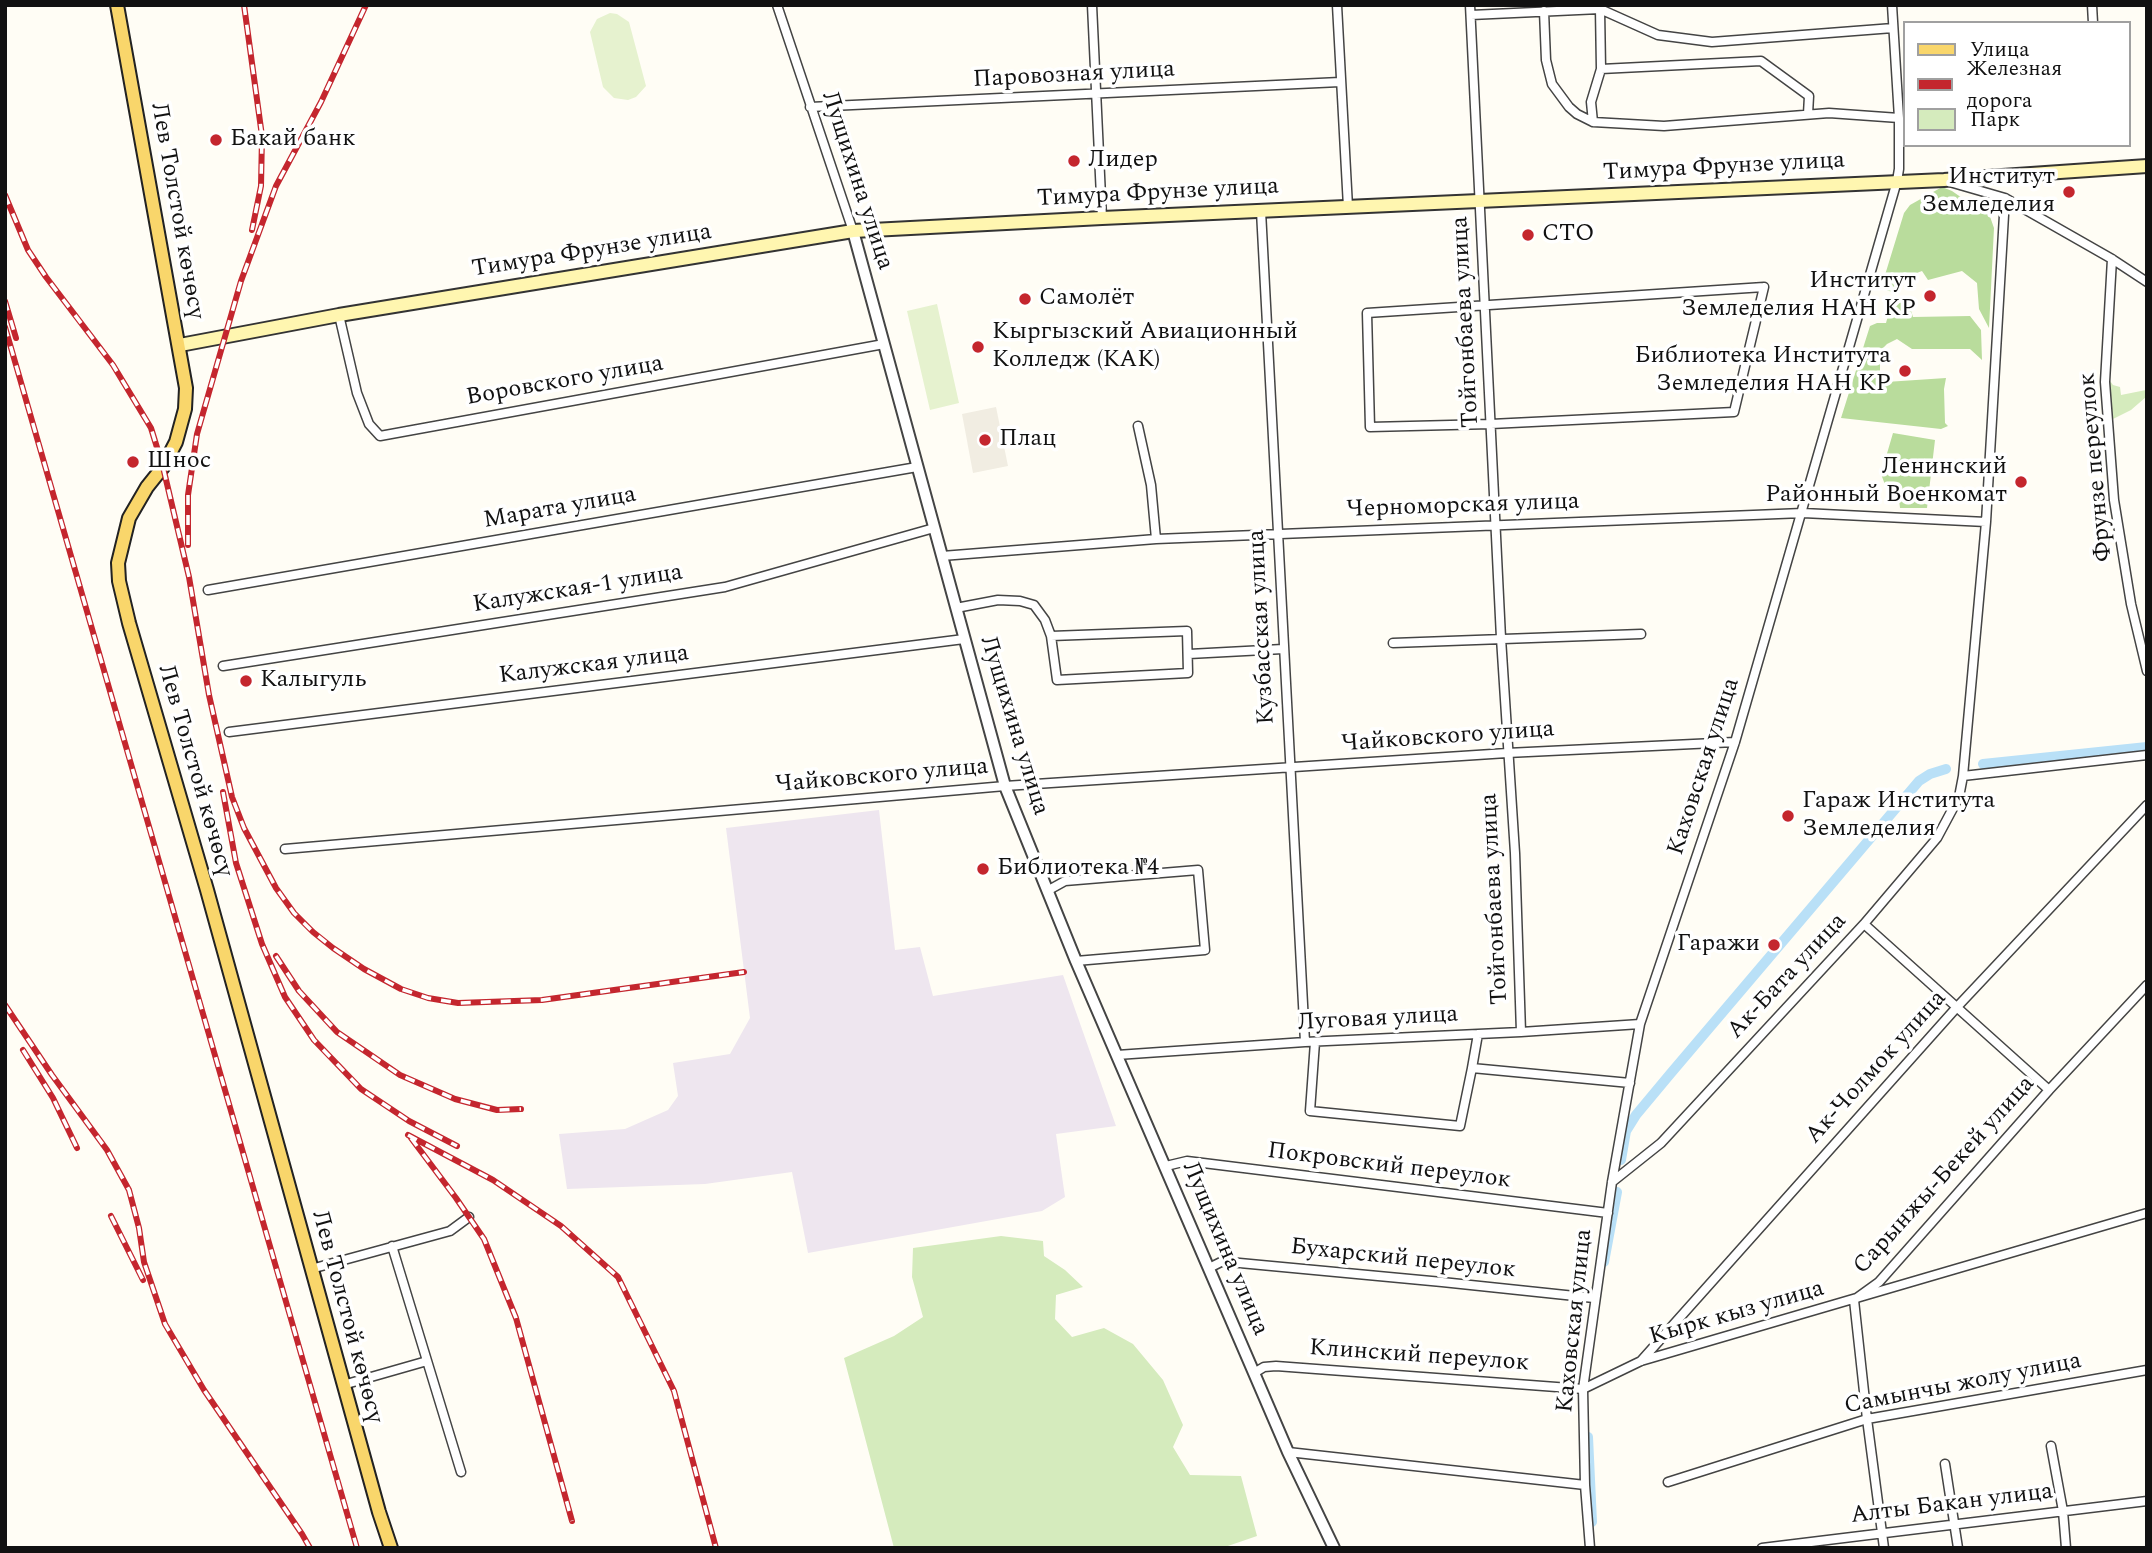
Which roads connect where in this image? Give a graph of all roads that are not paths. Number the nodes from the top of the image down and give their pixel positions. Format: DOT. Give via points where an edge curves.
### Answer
graph roads {
  1 [pos="117,5"];
  2 [pos="778,5"];
  3 [pos="1092,5"];
  4 [pos="1337,5"];
  5 [pos="1892,5"];
  6 [pos="1600,9"];
  7 [pos="1470,10"];
  8 [pos="1544,11"];
  9 [pos="1893,28"];
  10 [pos="1601,69"];
  11 [pos="1901,79"];
  12 [pos="1340,82"];
  13 [pos="1097,94"];
  14 [pos="810,107"];
  15 [pos="1808,114"];
  16 [pos="1899,118"];
  17 [pos="1593,122"];
  18 [pos="2147,166"];
  19 [pos="1944,180"];
  20 [pos="1897,181"];
  21 [pos="2005,198"];
  22 [pos="1481,200"];
  23 [pos="1348,206"];
  24 [pos="1261,211"];
  25 [pos="1102,218"];
  26 [pos="853,231"];
  27 [pos="2112,258"];
  28 [pos="2147,282"];
  29 [pos="1486,306"];
  30 [pos="339,316"];
  31 [pos="884,344"];
  32 [pos="180,345"];
  33 [pos="1491,424"];
  34 [pos="1138,426"];
  35 [pos="918,467"];
  36 [pos="1803,513"];
  37 [pos="1986,522"];
  38 [pos="1496,524"];
  39 [pos="934,528"];
  40 [pos="1279,535"];
  41 [pos="1156,539"];
  42 [pos="942,556"];
  43 [pos="208,590"];
  44 [pos="956,608"];
  45 [pos="1641,634"];
  46 [pos="1051,636"];
  47 [pos="1501,638"];
  48 [pos="964,639"];
  49 [pos="1393,643"];
  50 [pos="1283,649"];
  51 [pos="1189,654"];
  52 [pos="223,666"];
  53 [pos="2147,671"];
  54 [pos="229,732"];
  55 [pos="1735,743"];
  56 [pos="1507,753"];
  57 [pos="2147,755"];
  58 [pos="1289,768"];
  59 [pos="1963,776"];
  60 [pos="1005,786"];
  61 [pos="2147,806"];
  62 [pos="285,849"];
  63 [pos="1047,891"];
  64 [pos="1864,924"];
  65 [pos="1076,961"];
  66 [pos="2147,985"];
  67 [pos="1957,1007"];
  68 [pos="1640,1024"];
  69 [pos="1521,1032"];
  70 [pos="1478,1034"];
  71 [pos="1305,1042"];
  72 [pos="1315,1042"];
  73 [pos="1117,1055"];
  74 [pos="1472,1068"];
  75 [pos="1630,1083"];
  76 [pos="2049,1090"];
  77 [pos="1166,1166"];
  78 [pos="1612,1182"];
  79 [pos="1608,1213"];
  80 [pos="2147,1213"];
  81 [pos="469,1217"];
  82 [pos="392,1246"];
  83 [pos="1209,1268"];
  84 [pos="311,1269"];
  85 [pos="1594,1298"];
  86 [pos="1854,1300"];
  87 [pos="427,1361"];
  88 [pos="1641,1362"];
  89 [pos="2147,1370"];
  90 [pos="1254,1373"];
  91 [pos="343,1385"];
  92 [pos="1583,1389"];
  93 [pos="1867,1419"];
  94 [pos="2051,1446"];
  95 [pos="1289,1452"];
  96 [pos="1945,1464"];
  97 [pos="461,1472"];
  98 [pos="1668,1482"];
  99 [pos="1585,1485"];
  100 [pos="2147,1501"];
  101 [pos="2063,1511"];
  102 [pos="1955,1524"];
  103 [pos="1882,1533"];
  104 [pos="1817,1544"];
  105 [pos="391,1548"];
  106 [pos="1334,1548"];
  107 [pos="1590,1548"];
  108 [pos="1762,1548"];
  109 [pos="1884,1548"];
  110 [pos="1958,1548"];
  111 [pos="2066,1548"];
  1 -- 32 [label="main road, Лев Толстой көчөсү"];
  2 -- 14 [label="street, Лущихина улица"];
  3 -- 13 [label="street"];
  4 -- 12 [label="street"];
  5 -- 9 [label="street, Каховская улица"];
  6 -- 8 [label="street"];
  6 -- 9 [label="street" via="1658,35 1712,42"];
  6 -- 10 [label="street"];
  7 -- 8 [label="street"];
  7 -- 22 [label="street, Тойгонбаева улица"];
  8 -- 17 [label="street" via="1552,85 1569,107"];
  9 -- 11 [label="street, Каховская улица"];
  10 -- 15 [label="street" via="1761,61 1809,96"];
  10 -- 17 [label="street" via="1591,102"];
  11 -- 16 [label="street, Каховская улица"];
  12 -- 13 [label="street, Паровозная улица"];
  12 -- 23 [label="street"];
  13 -- 14 [label="street, Паровозная улица"];
  13 -- 25 [label="street"];
  14 -- 26 [label="street, Лущихина улица"];
  15 -- 16 [label="street"];
  15 -- 17 [label="street" via="1664,127"];
  16 -- 20 [label="street, Каховская улица"];
  18 -- 19 [label="main road, Тимура Фрунзе улица"];
  19 -- 20 [label="main road, Тимура Фрунзе улица"];
  19 -- 21 [label="street"];
  20 -- 22 [label="main road, Тимура Фрунзе улица"];
  20 -- 36 [label="street, Каховская улица"];
  21 -- 27 [label="street"];
  21 -- 37 [label="street"];
  22 -- 23 [label="main road, Тимура Фрунзе улица"];
  22 -- 29 [label="street, Тойгонбаева улица"];
  23 -- 24 [label="main road, Тимура Фрунзе улица"];
  24 -- 25 [label="main road, Тимура Фрунзе улица"];
  24 -- 40 [label="street, Кузбасская улица"];
  25 -- 26 [label="main road, Тимура Фрунзе улица"];
  26 -- 30 [label="main road, Тимура Фрунзе улица"];
  26 -- 31 [label="street, Лущихина улица"];
  27 -- 28 [label="street"];
  27 -- 53 [label="street, Фрунзе переулок" via="2105,382 2113,487 2131,604"];
  29 -- 33 [label="street, Тойгонбаева улица"];
  29 -- 33 [label="street" via="1367,313 1370,427"];
  29 -- 33 [label="street" via="1764,287 1734,412"];
  30 -- 31 [label="street, Воровского улица" via="357,393 369,424 380,436"];
  30 -- 32 [label="main road, Тимура Фрунзе улица"];
  31 -- 35 [label="street, Лущихина улица"];
  32 -- 84 [label="main road, Лев Толстой көчөсү" via="185,409 176,442 129,519 118,563 119,581"];
  33 -- 38 [label="street, Тойгонбаева улица"];
  34 -- 41 [label="street" via="1151,485"];
  35 -- 39 [label="street, Лущихина улица"];
  35 -- 43 [label="street, Марата улица"];
  36 -- 37 [label="street, Черноморская улица"];
  36 -- 38 [label="street, Черноморская улица"];
  36 -- 55 [label="street, Каховская улица"];
  37 -- 59 [label="street"];
  38 -- 40 [label="street, Черноморская улица"];
  38 -- 47 [label="street, Тойгонбаева улица"];
  39 -- 42 [label="street, Лущихина улица"];
  39 -- 52 [label="street, Калужская-1 улица" via="725,587"];
  40 -- 41 [label="street, Черноморская улица"];
  40 -- 50 [label="street, Кузбасская улица"];
  41 -- 42 [label="street, Черноморская улица"];
  42 -- 44 [label="street, Лущихина улица"];
  44 -- 46 [label="street" via="998,600 1029,603 1040,610"];
  44 -- 48 [label="street, Лущихина улица"];
  45 -- 47 [label="street"];
  46 -- 51 [label="street" via="1187,631"];
  46 -- 51 [label="street" via="1057,680 1188,673"];
  47 -- 49 [label="street"];
  47 -- 56 [label="street, Тойгонбаева улица"];
  48 -- 54 [label="street, Калужская улица"];
  48 -- 60 [label="street, Лущихина улица"];
  50 -- 51 [label="street"];
  50 -- 58 [label="street, Кузбасская улица"];
  55 -- 56 [label="street, Чайковского улица"];
  55 -- 68 [label="street, Каховская улица"];
  56 -- 58 [label="street, Чайковского улица"];
  56 -- 69 [label="street, Тойгонбаева улица"];
  57 -- 59 [label="street"];
  58 -- 60 [label="street, Чайковского улица"];
  58 -- 71 [label="street, Кузбасская улица"];
  59 -- 64 [label="street, Ак-Бата улица" via="1959,797 1937,838"];
  60 -- 62 [label="street, Чайковского улица"];
  60 -- 63 [label="street, Лущихина улица"];
  61 -- 67 [label="street, Ак-Чолмок улица"];
  63 -- 65 [label="street, Лущихина улица"];
  63 -- 65 [label="street" via="1065,881 1198,870 1205,950"];
  64 -- 67 [label="street"];
  64 -- 78 [label="street, Ак-Бата улица" via="1661,1143"];
  65 -- 73 [label="street, Лущихина улица"];
  66 -- 76 [label="street, Сарынжы-Бекей улица"];
  67 -- 76 [label="street"];
  67 -- 88 [label="street, Ак-Чолмок улица"];
  68 -- 69 [label="street, Луговая улица"];
  68 -- 75 [label="street, Каховская улица"];
  69 -- 70 [label="street, Луговая улица"];
  70 -- 72 [label="street, Луговая улица"];
  70 -- 74 [label="street"];
  71 -- 72 [label="street, Луговая улица"];
  71 -- 73 [label="street, Луговая улица"];
  72 -- 74 [label="street" via="1310,1111 1460,1126"];
  73 -- 77 [label="street, Лущихина улица"];
  74 -- 75 [label="street"];
  75 -- 78 [label="street, Каховская улица"];
  76 -- 86 [label="street, Сарынжы-Бекей улица" via="1878,1282"];
  77 -- 79 [label="street, Покровский переулок" via="1187,1161"];
  77 -- 83 [label="street, Лущихина улица"];
  78 -- 79 [label="street, Каховская улица"];
  79 -- 85 [label="street, Каховская улица"];
  80 -- 86 [label="street, Кырк кыз улица"];
  81 -- 82 [label="street" via="450,1231"];
  82 -- 84 [label="street"];
  82 -- 87 [label="street"];
  83 -- 85 [label="street, Бухарский переулок" via="1229,1262"];
  83 -- 90 [label="street, Лущихина улица"];
  84 -- 91 [label="main road, Лев Толстой көчөсү"];
  85 -- 92 [label="street, Каховская улица"];
  86 -- 88 [label="street, Кырк кыз улица"];
  86 -- 93 [label="street, Сарынжы-Бекей улица"];
  87 -- 91 [label="street"];
  87 -- 97 [label="street"];
  88 -- 92 [label="street, Кырк кыз улица"];
  89 -- 93 [label="street, Самынчы жолу улица"];
  90 -- 92 [label="street, Клинский переулок" via="1276,1366"];
  90 -- 95 [label="street, Лущихина улица"];
  91 -- 105 [label="main road, Лев Толстой көчөсү"];
  92 -- 99 [label="street, Каховская улица"];
  93 -- 98 [label="street, Самынчы жолу улица"];
  93 -- 103 [label="street, Сарынжы-Бекей улица"];
  94 -- 101 [label="street"];
  95 -- 99 [label="street"];
  95 -- 106 [label="street, Лущихина улица"];
  96 -- 102 [label="street"];
  99 -- 107 [label="street, Каховская улица"];
  100 -- 101 [label="street, Алты Бакан улица"];
  101 -- 102 [label="street, Алты Бакан улица"];
  101 -- 111 [label="street"];
  102 -- 103 [label="street, Алты Бакан улица"];
  102 -- 110 [label="street"];
  103 -- 104 [label="street, Алты Бакан улица"];
  103 -- 109 [label="street, Сарынжы-Бекей улица"];
  104 -- 108 [label="street, Алты Бакан улица"];
}
